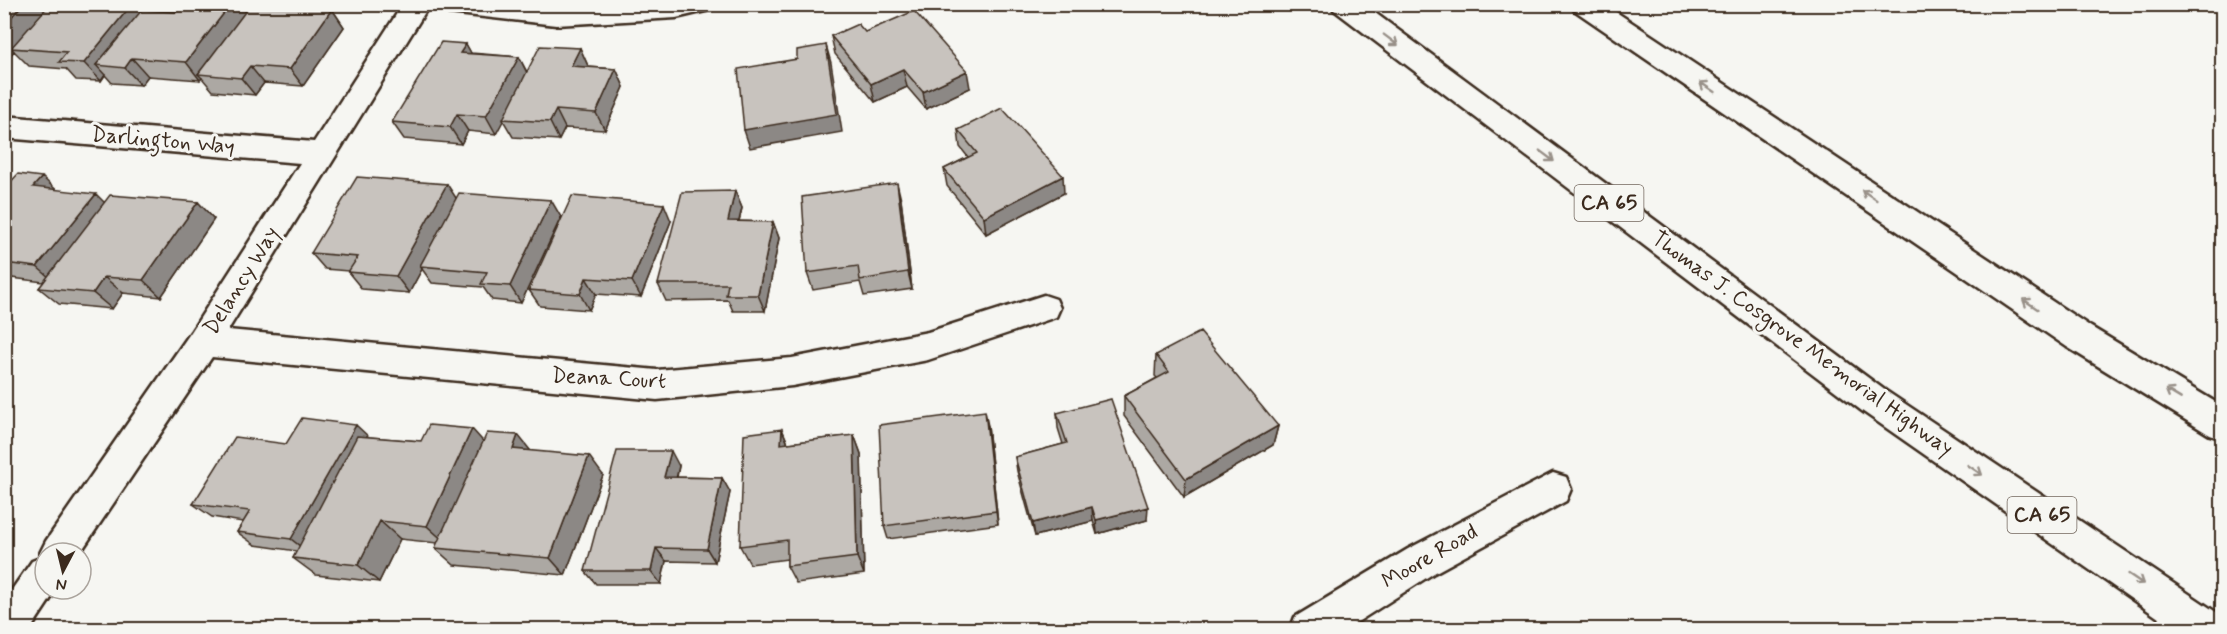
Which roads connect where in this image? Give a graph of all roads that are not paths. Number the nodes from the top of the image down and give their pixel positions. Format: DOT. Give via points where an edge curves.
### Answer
graph roads {
  1 [pos="417,4"];
  2 [pos="449,4"];
  3 [pos="700,4"];
  4 [pos="1344,4"];
  5 [pos="1584,4"];
  6 [pos="4,127"];
  7 [pos="322,154"];
  8 [pos="1044,308"];
  9 [pos="203,342"];
  10 [pos="2223,424"];
  11 [pos="1553,489"];
  12 [pos="68,541"];
  13 [pos="33,592"];
  14 [pos="7,630"];
  15 [pos="1309,630"];
  16 [pos="2210,630"];
  1 -- 7 [label="main road, Delancy Way"];
  2 -- 3 [label="main road" via="556,16"];
  4 -- 16 [label="main road, Thomas J. Cosgrove Memorial Highway / CA 65, one-way" via="1875,401"];
  10 -- 5 [label="main road, one-way" via="2079,337"];
  6 -- 7 [label="main road, Darlington Way"];
  7 -- 9 [label="main road, Delancy Way"];
  8 -- 9 [label="main road, Deana Court" via="928,346 792,372 657,385"];
  9 -- 12 [label="main road, Delancy Way"];
  11 -- 15 [label="main road, Moore Road" via="1421,561"];
  13 -- 14 [label="main road"];
}
